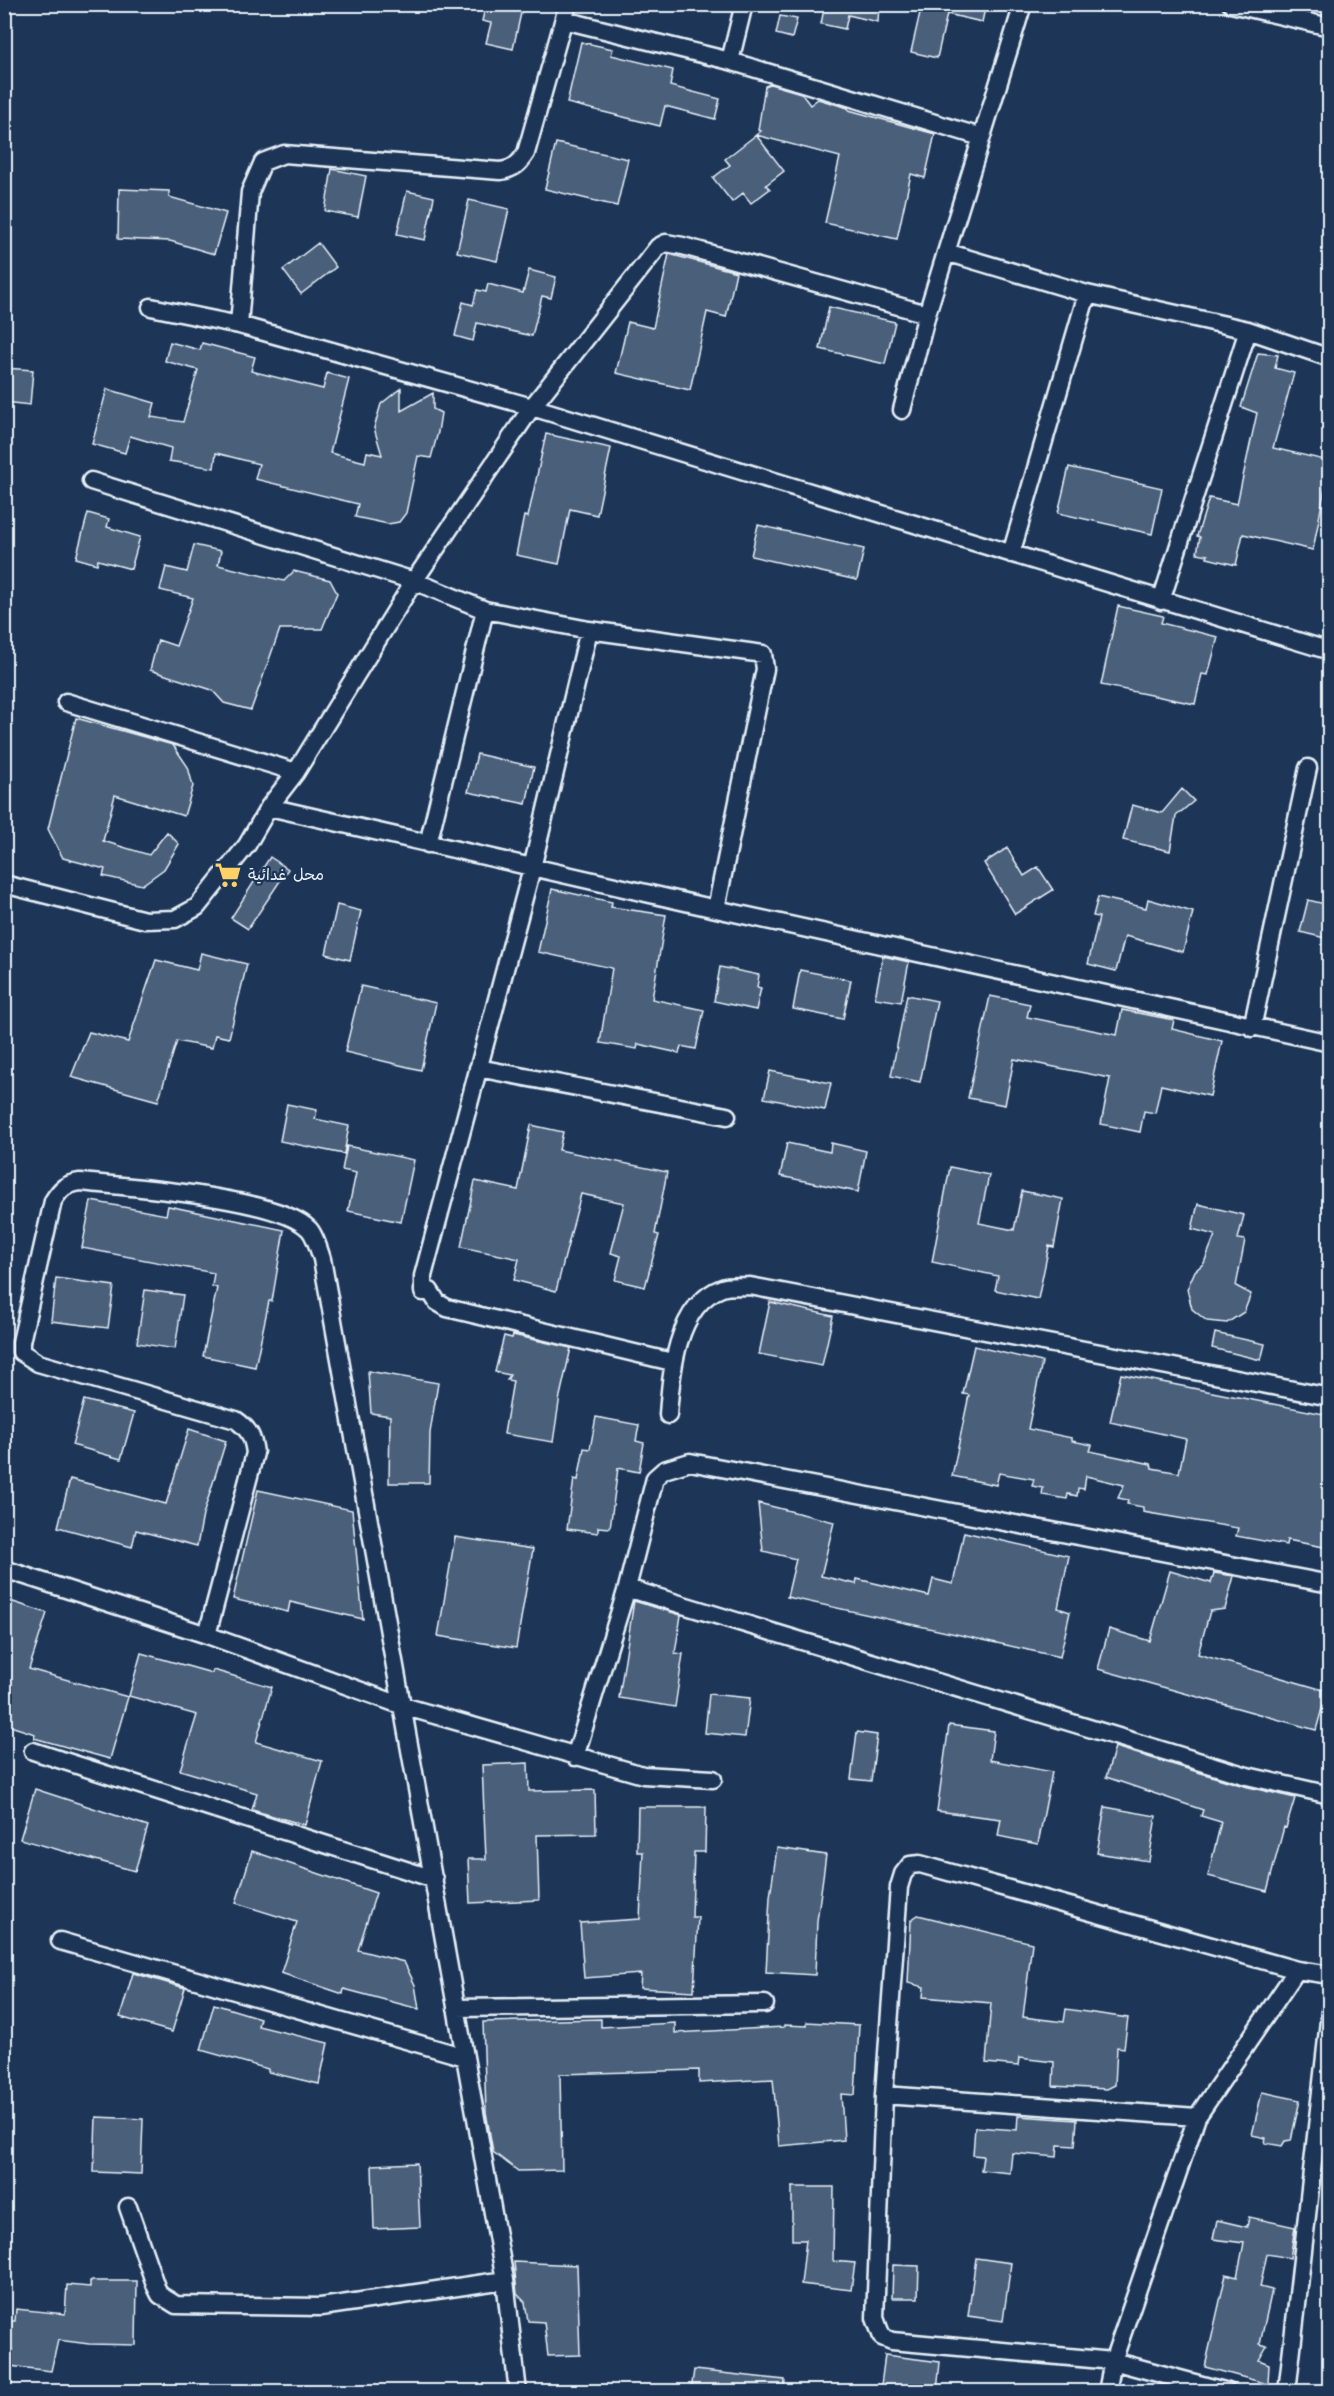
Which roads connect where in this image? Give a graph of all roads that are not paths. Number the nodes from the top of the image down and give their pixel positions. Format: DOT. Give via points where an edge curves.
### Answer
graph roads {
  1 [pos="744,4"];
  2 [pos="1023,4"];
  3 [pos="1231,4"];
  4 [pos="566,12"];
  5 [pos="1329,27"];
  6 [pos="730,61"];
  7 [pos="981,137"];
  8 [pos="946,252"];
  9 [pos="1087,294"];
  10 [pos="152,307"];
  11 [pos="927,314"];
  12 [pos="239,325"];
  13 [pos="1248,330"];
  14 [pos="1329,358"];
  15 [pos="532,407"];
  16 [pos="902,410"];
  17 [pos="92,481"];
  18 [pos="1011,554"];
  19 [pos="414,581"];
  20 [pos="1161,601"];
  21 [pos="485,610"];
  22 [pos="589,630"];
  23 [pos="1329,651"];
  24 [pos="66,702"];
  25 [pos="1308,768"];
  26 [pos="296,772"];
  27 [pos="269,807"];
  28 [pos="428,844"];
  29 [pos="532,868"];
  30 [pos="4,884"];
  31 [pos="716,909"];
  32 [pos="1252,1028"];
  33 [pos="1329,1043"];
  34 [pos="478,1068"];
  35 [pos="727,1116"];
  36 [pos="672,1362"];
  37 [pos="1329,1397"];
  38 [pos="668,1415"];
  39 [pos="4,1569"];
  40 [pos="1329,1584"];
  41 [pos="627,1588"];
  42 [pos="207,1635"];
  43 [pos="403,1706"];
  44 [pos="33,1751"];
  45 [pos="575,1757"];
  46 [pos="713,1779"];
  47 [pos="1329,1795"];
  48 [pos="434,1879"];
  49 [pos="60,1941"];
  50 [pos="1297,1970"];
  51 [pos="1329,1975"];
  52 [pos="765,2004"];
  53 [pos="456,2008"];
  54 [pos="1329,2012"];
  55 [pos="465,2057"];
  56 [pos="884,2095"];
  57 [pos="1197,2117"];
  58 [pos="128,2206"];
  59 [pos="505,2280"];
  60 [pos="1113,2361"];
  61 [pos="518,2391"];
  62 [pos="1107,2391"];
  63 [pos="1228,2391"];
  64 [pos="1287,2391"];
  1 -- 6 [label="street"];
  2 -- 7 [label="street"];
  3 -- 5 [label="street"];
  4 -- 6 [label="street"];
  4 -- 12 [label="street" via="526,153 511,170 284,154 263,162 250,192"];
  6 -- 7 [label="street"];
  7 -- 8 [label="street"];
  8 -- 9 [label="street"];
  8 -- 11 [label="street"];
  9 -- 13 [label="street"];
  9 -- 18 [label="street"];
  10 -- 12 [label="street"];
  11 -- 15 [label="street" via="666,243 652,255"];
  11 -- 16 [label="street"];
  12 -- 15 [label="street"];
  13 -- 14 [label="street"];
  13 -- 20 [label="street"];
  15 -- 18 [label="street"];
  15 -- 19 [label="street"];
  17 -- 19 [label="street"];
  18 -- 20 [label="street"];
  19 -- 21 [label="street"];
  19 -- 26 [label="street"];
  20 -- 23 [label="street"];
  21 -- 22 [label="street"];
  21 -- 28 [label="street"];
  22 -- 29 [label="street"];
  22 -- 31 [label="street" via="763,654 765,669"];
  24 -- 26 [label="street"];
  25 -- 32 [label="street"];
  26 -- 27 [label="street"];
  27 -- 28 [label="street"];
  27 -- 30 [label="street" via="247,845 197,907 175,919 146,920"];
  28 -- 29 [label="street"];
  29 -- 31 [label="street"];
  29 -- 34 [label="street"];
  31 -- 32 [label="street"];
  32 -- 33 [label="street"];
  34 -- 35 [label="street"];
  34 -- 36 [label="street" via="423,1276 423,1292 430,1291 447,1308"];
  36 -- 37 [label="street" via="686,1325 704,1299 723,1288 750,1286"];
  36 -- 38 [label="street"];
  39 -- 42 [label="street"];
  40 -- 41 [label="street" via="690,1462 664,1470 655,1478"];
  41 -- 45 [label="street"];
  41 -- 47 [label="street" via="1177,1756"];
  42 -- 43 [label="street"];
  42 -- 43 [label="street" via="255,1453 253,1439 236,1420 38,1363 21,1352 53,1201 60,1188 69,1184 80,1182 243,1202 309,1229 322,1259"];
  43 -- 45 [label="street"];
  43 -- 48 [label="street"];
  44 -- 48 [label="street"];
  45 -- 46 [label="street" via="643,1775"];
  48 -- 53 [label="street"];
  49 -- 55 [label="street"];
  50 -- 51 [label="street"];
  50 -- 56 [label="street" via="920,1864 910,1865 899,1887"];
  50 -- 57 [label="street"];
  52 -- 53 [label="street"];
  53 -- 55 [label="street"];
  54 -- 64 [label="street"];
  55 -- 59 [label="street"];
  56 -- 57 [label="street"];
  56 -- 60 [label="street" via="875,2318 882,2337"];
  57 -- 60 [label="street"];
  58 -- 59 [label="street" via="156,2287 160,2295 176,2305 321,2307"];
  59 -- 61 [label="street"];
  60 -- 62 [label="street"];
  60 -- 63 [label="street"];
}
